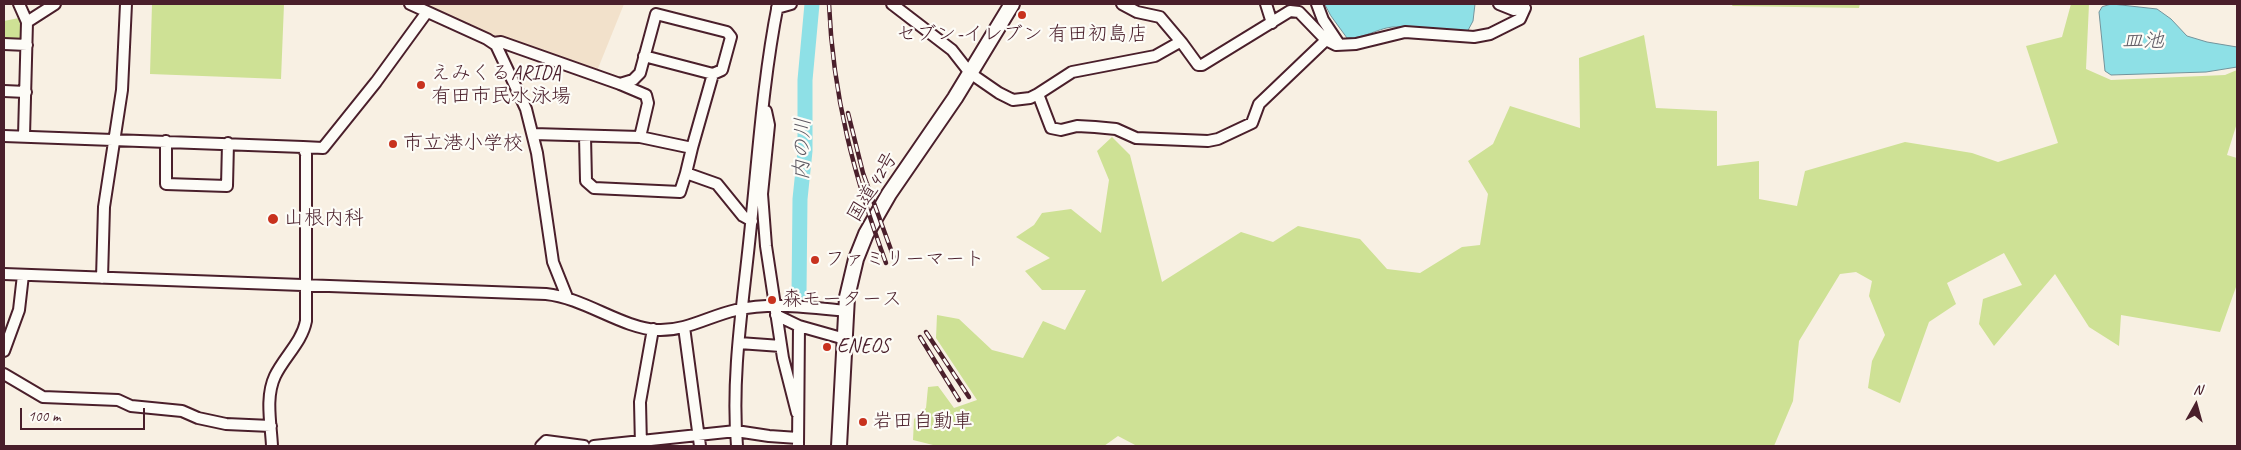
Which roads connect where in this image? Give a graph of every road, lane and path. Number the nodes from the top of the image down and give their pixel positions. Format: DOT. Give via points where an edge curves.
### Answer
graph roads {
  1 [pos="19,4"];
  2 [pos="54,4"];
  3 [pos="126,4"];
  4 [pos="410,4"];
  5 [pos="791,4"];
  6 [pos="892,4"];
  7 [pos="1012,4"];
  8 [pos="1122,4"];
  9 [pos="1266,4"];
  10 [pos="1316,4"];
  11 [pos="1499,4"];
  12 [pos="777,6"];
  13 [pos="427,12"];
  14 [pos="27,22"];
  15 [pos="1272,23"];
  16 [pos="1326,40"];
  17 [pos="493,43"];
  18 [pos="1182,43"];
  19 [pos="4,44"];
  20 [pos="27,45"];
  21 [pos="1341,46"];
  22 [pos="644,56"];
  23 [pos="970,73"];
  24 [pos="713,74"];
  25 [pos="620,84"];
  26 [pos="4,91"];
  27 [pos="26,92"];
  28 [pos="1038,94"];
  29 [pos="764,100"];
  30 [pos="533,134"];
  31 [pos="4,136"];
  32 [pos="24,136"];
  33 [pos="585,136"];
  34 [pos="640,137"];
  35 [pos="114,140"];
  36 [pos="166,141"];
  37 [pos="228,143"];
  38 [pos="302,147"];
  39 [pos="692,148"];
  40 [pos="686,173"];
  41 [pos="752,221"];
  42 [pos="4,274"];
  43 [pos="23,275"];
  44 [pos="102,278"];
  45 [pos="306,285"];
  46 [pos="567,297"];
  47 [pos="743,309"];
  48 [pos="775,311"];
  49 [pos="846,311"];
  50 [pos="800,326"];
  51 [pos="684,328"];
  52 [pos="653,329"];
  53 [pos="845,339"];
  54 [pos="739,343"];
  55 [pos="781,346"];
  56 [pos="4,351"];
  57 [pos="4,374"];
  58 [pos="797,413"];
  59 [pos="271,426"];
  60 [pos="736,432"];
  61 [pos="698,435"];
  62 [pos="798,442"];
  63 [pos="642,445"];
  64 [pos="272,446"];
  65 [pos="541,446"];
  66 [pos="584,446"];
  67 [pos="594,446"];
  68 [pos="700,446"];
  69 [pos="737,446"];
  70 [pos="839,446"];
  1 -- 14 [label="street"];
  2 -- 14 [label="street"];
  3 -- 35 [label="street" via="122,90"];
  4 -- 13 [label="street"];
  5 -- 12 [label="street"];
  6 -- 23 [label="street" via="952,50"];
  7 -- 23 [label="highway, 国道42号"];
  8 -- 18 [label="street" via="1137,12 1160,17"];
  9 -- 15 [label="street"];
  10 -- 21 [label="street"];
  11 -- 21 [label="street" via="1514,10 1525,8 1520,19 1490,34 1474,37 1405,32"];
  12 -- 29 [label="street"];
  13 -- 17 [label="street"];
  13 -- 38 [label="street" via="323,148"];
  14 -- 20 [label="street"];
  15 -- 16 [label="street" via="1290,11 1299,12"];
  15 -- 18 [label="street" via="1202,65 1198,65"];
  16 -- 21 [label="street"];
  16 -- 28 [label="street" via="1259,104 1252,123 1213,140 1136,138 1116,129 1086,126 1057,130 1046,118"];
  17 -- 25 [label="street" via="501,42"];
  17 -- 30 [label="street" via="520,94"];
  18 -- 28 [label="street" via="1156,56 1072,72"];
  19 -- 20 [label="street"];
  20 -- 27 [label="street"];
  22 -- 24 [label="street"];
  22 -- 24 [label="street" via="656,14 727,32 731,37 722,70"];
  22 -- 25 [label="street" via="637,77"];
  23 -- 28 [label="street" via="1013,100"];
  23 -- 49 [label="highway, 国道42号" via="866,234 850,281"];
  24 -- 39 [label="street"];
  25 -- 34 [label="street" via="643,93 647,98"];
  26 -- 27 [label="street"];
  27 -- 32 [label="street"];
  29 -- 41 [label="street"];
  29 -- 48 [label="street" via="769,125 763,209"];
  30 -- 33 [label="street"];
  30 -- 46 [label="street" via="553,262"];
  31 -- 32 [label="street"];
  32 -- 35 [label="street"];
  33 -- 34 [label="street"];
  33 -- 40 [label="street" via="586,181 594,188 680,192"];
  34 -- 39 [label="street"];
  35 -- 36 [label="street"];
  35 -- 44 [label="street" via="104,207"];
  36 -- 37 [label="street"];
  36 -- 37 [label="street" via="166,184 192,185 227,186"];
  37 -- 38 [label="street"];
  38 -- 45 [label="street" via="306,154"];
  39 -- 40 [label="street"];
  40 -- 41 [label="street" via="717,184 743,216"];
  41 -- 47 [label="street"];
  42 -- 43 [label="street"];
  43 -- 44 [label="street"];
  43 -- 56 [label="street" via="19,310"];
  44 -- 45 [label="street"];
  45 -- 46 [label="street"];
  45 -- 59 [label="street" via="304,328 272,384"];
  46 -- 52 [label="street"];
  47 -- 48 [label="street"];
  47 -- 51 [label="street"];
  47 -- 54 [label="street"];
  48 -- 49 [label="street"];
  48 -- 50 [label="street"];
  48 -- 55 [label="street"];
  49 -- 53 [label="highway, 国道42号"];
  50 -- 53 [label="street"];
  50 -- 58 [label="street"];
  51 -- 52 [label="street"];
  51 -- 61 [label="street"];
  52 -- 63 [label="street" via="640,402"];
  53 -- 70 [label="highway, 国道42号"];
  54 -- 55 [label="street"];
  54 -- 60 [label="street"];
  55 -- 58 [label="street"];
  57 -- 59 [label="street" via="43,397 118,400 132,406 182,411 226,424"];
  58 -- 62 [label="street"];
  59 -- 64 [label="street"];
  60 -- 61 [label="street"];
  60 -- 62 [label="street"];
  60 -- 69 [label="street"];
  61 -- 63 [label="street"];
  61 -- 68 [label="street"];
  63 -- 67 [label="street"];
  65 -- 66 [label="street" via="546,441"];
}
